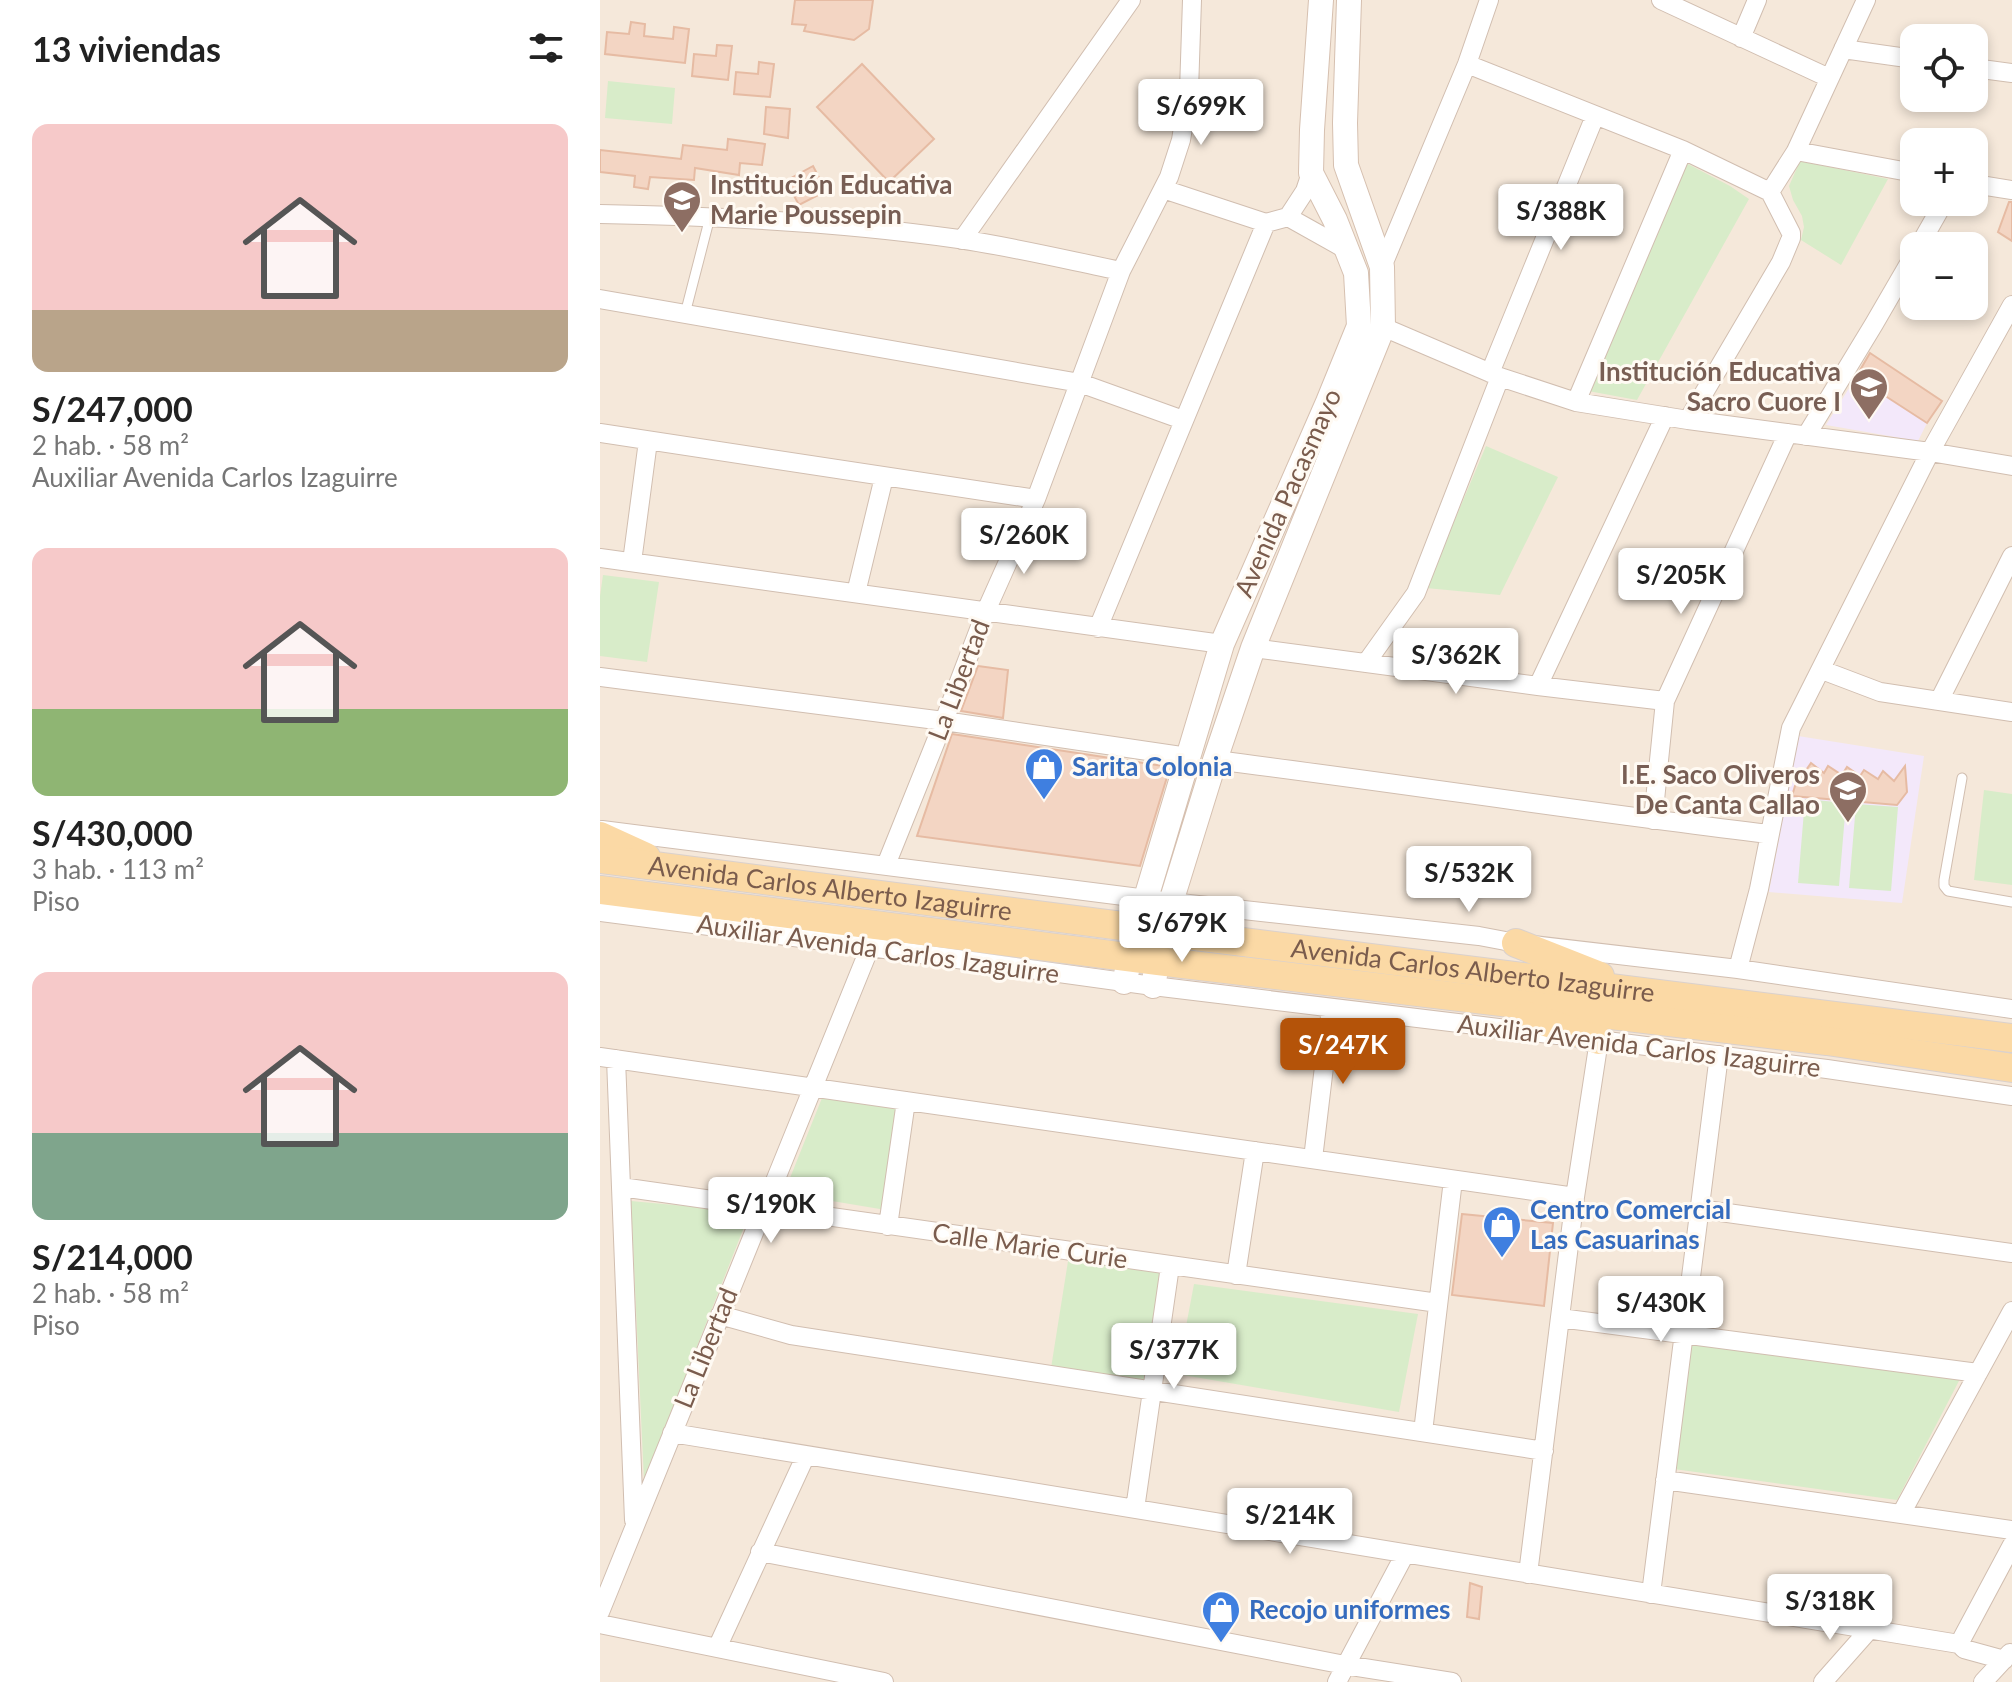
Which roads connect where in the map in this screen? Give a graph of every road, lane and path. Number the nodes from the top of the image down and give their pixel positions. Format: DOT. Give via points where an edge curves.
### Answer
graph roads {
  1 [pos="1131,0"];
  2 [pos="1192,0"];
  3 [pos="1489,0"];
  4 [pos="1661,0"];
  5 [pos="1757,0"];
  6 [pos="1866,0"];
  7 [pos="1321,9"];
  8 [pos="1348,10"];
  9 [pos="1741,38"];
  10 [pos="1843,49"];
  11 [pos="1900,57"];
  12 [pos="1467,64"];
  13 [pos="1988,70"];
  14 [pos="2012,73"];
  15 [pos="1829,78"];
  16 [pos="1595,116"];
  17 [pos="1683,150"];
  18 [pos="1796,151"];
  19 [pos="1900,170"];
  20 [pos="1311,173"];
  21 [pos="1988,186"];
  22 [pos="1163,189"];
  23 [pos="2012,190"];
  24 [pos="1770,192"];
  25 [pos="600,214"];
  26 [pos="710,216"];
  27 [pos="1288,217"];
  28 [pos="1266,223"];
  29 [pos="962,240"];
  30 [pos="1347,250"];
  31 [pos="1382,267"];
  32 [pos="1121,271"];
  33 [pos="1900,276"];
  34 [pos="600,299"];
  35 [pos="2012,305"];
  36 [pos="685,314"];
  37 [pos="1383,327"];
  38 [pos="1495,375"];
  39 [pos="1080,383"];
  40 [pos="1576,402"];
  41 [pos="1339,406"];
  42 [pos="1665,416"];
  43 [pos="1183,420"];
  44 [pos="1688,420"];
  45 [pos="600,433"];
  46 [pos="1797,434"];
  47 [pos="648,441"];
  48 [pos="1930,452"];
  49 [pos="2012,466"];
  50 [pos="884,477"];
  51 [pos="1036,499"];
  52 [pos="2012,556"];
  53 [pos="600,558"];
  54 [pos="632,562"];
  55 [pos="856,593"];
  56 [pos="986,611"];
  57 [pos="1098,628"];
  58 [pos="1222,644"];
  59 [pos="1253,648"];
  60 [pos="1366,663"];
  61 [pos="1822,670"];
  62 [pos="600,677"];
  63 [pos="1538,686"];
  64 [pos="1665,701"];
  65 [pos="1939,701"];
  66 [pos="2012,712"];
  67 [pos="944,721"];
  68 [pos="1188,757"];
  69 [pos="1215,760"];
  70 [pos="1962,778"];
  71 [pos="1653,820"];
  72 [pos="600,830"];
  73 [pos="1769,834"];
  74 [pos="600,836"];
  75 [pos="600,859"];
  76 [pos="886,865"];
  77 [pos="673,869"];
  78 [pos="600,890"];
  79 [pos="1146,898"];
  80 [pos="683,900"];
  81 [pos="1171,902"];
  82 [pos="2012,902"];
  83 [pos="600,911"];
  84 [pos="1151,930"];
  85 [pos="1516,943"];
  86 [pos="870,947"];
  87 [pos="1738,969"];
  88 [pos="1142,971"];
  89 [pos="1638,991"];
  90 [pos="1474,998"];
  91 [pos="1331,1008"];
  92 [pos="2012,1009"];
  93 [pos="1829,1029"];
  94 [pos="2012,1038"];
  95 [pos="1599,1040"];
  96 [pos="1719,1055"];
  97 [pos="608,1058"];
  98 [pos="2012,1068"];
  99 [pos="812,1087"];
  100 [pos="2012,1096"];
  101 [pos="906,1101"];
  102 [pos="1255,1151"];
  103 [pos="1313,1159"];
  104 [pos="1453,1180"];
  105 [pos="621,1187"];
  106 [pos="1575,1197"];
  107 [pos="764,1207"];
  108 [pos="1699,1209"];
  109 [pos="888,1226"];
  110 [pos="2012,1253"];
  111 [pos="1170,1266"];
  112 [pos="1236,1275"];
  113 [pos="1438,1303"];
  114 [pos="2012,1311"];
  115 [pos="720,1315"];
  116 [pos="1560,1318"];
  117 [pos="1684,1335"];
  118 [pos="1978,1373"];
  119 [pos="1153,1390"];
  120 [pos="1423,1432"];
  121 [pos="672,1433"];
  122 [pos="1544,1451"];
  123 [pos="806,1455"];
  124 [pos="1665,1480"];
  125 [pos="1135,1509"];
  126 [pos="1901,1514"];
  127 [pos="634,1527"];
  128 [pos="2012,1530"];
  129 [pos="2012,1545"];
  130 [pos="760,1552"];
  131 [pos="1405,1554"];
  132 [pos="1528,1574"];
  133 [pos="1651,1594"];
  134 [pos="600,1612"];
  135 [pos="600,1624"];
  136 [pos="1869,1630"];
  137 [pos="1959,1644"];
  138 [pos="717,1648"];
  139 [pos="2008,1655"];
  140 [pos="1341,1674"];
  141 [pos="884,1682"];
  142 [pos="1452,1682"];
  143 [pos="1823,1682"];
  144 [pos="1983,1682"];
  1 -- 29 [label="street"];
  2 -- 22 [label="street, La Libertad" via="1189,91 1181,140"];
  3 -- 12 [label="street"];
  4 -- 9 [label="street"];
  5 -- 9 [label="street"];
  6 -- 10 [label="street"];
  7 -- 8 [label="main road"];
  7 -- 20 [label="main road, Avenida Pacasmayo"];
  8 -- 31 [label="main road, Avenida Pacasmayo" via="1346,165"];
  9 -- 15 [label="street"];
  10 -- 11 [label="street"];
  10 -- 15 [label="street"];
  12 -- 16 [label="street"];
  12 -- 31 [label="street"];
  13 -- 14 [label="street"];
  15 -- 18 [label="street"];
  16 -- 17 [label="street"];
  16 -- 38 [label="street"];
  17 -- 24 [label="street"];
  17 -- 40 [label="street"];
  18 -- 19 [label="street"];
  18 -- 24 [label="street"];
  20 -- 27 [label="street"];
  20 -- 30 [label="main road, Avenida Pacasmayo"];
  21 -- 23 [label="street"];
  22 -- 28 [label="street"];
  22 -- 32 [label="street, La Libertad"];
  24 -- 44 [label="street" via="1791,238"];
  25 -- 26 [label="street"];
  26 -- 29 [label="street"];
  26 -- 36 [label="lane"];
  27 -- 28 [label="street"];
  27 -- 30 [label="street"];
  28 -- 43 [label="street"];
  29 -- 32 [label="street"];
  30 -- 41 [label="main road, Avenida Pacasmayo" via="1356,273 1359,326"];
  31 -- 37 [label="main road, Avenida Pacasmayo"];
  32 -- 39 [label="street, La Libertad"];
  33 -- 46 [label="street"];
  34 -- 36 [label="street"];
  35 -- 48 [label="street"];
  36 -- 39 [label="street"];
  37 -- 38 [label="street"];
  37 -- 41 [label="main road, Avenida Pacasmayo"];
  38 -- 40 [label="street"];
  38 -- 60 [label="street" via="1416,593"];
  39 -- 43 [label="street"];
  39 -- 51 [label="street, La Libertad"];
  40 -- 42 [label="street"];
  41 -- 58 [label="main road, Avenida Pacasmayo"];
  41 -- 59 [label="main road, Avenida Pacasmayo"];
  42 -- 44 [label="street"];
  42 -- 63 [label="street"];
  43 -- 57 [label="street"];
  44 -- 46 [label="street"];
  45 -- 47 [label="street"];
  46 -- 48 [label="street"];
  46 -- 64 [label="street"];
  47 -- 50 [label="street"];
  47 -- 54 [label="street"];
  48 -- 49 [label="street"];
  48 -- 61 [label="street"];
  50 -- 51 [label="street"];
  50 -- 55 [label="street"];
  51 -- 56 [label="street, La Libertad"];
  52 -- 65 [label="street"];
  53 -- 54 [label="street"];
  54 -- 55 [label="street"];
  55 -- 56 [label="street"];
  56 -- 57 [label="street"];
  56 -- 67 [label="street, La Libertad"];
  57 -- 58 [label="street"];
  58 -- 68 [label="main road, Avenida Pacasmayo"];
  59 -- 60 [label="street"];
  59 -- 69 [label="main road, Avenida Pacasmayo"];
  60 -- 63 [label="street"];
  61 -- 65 [label="street" via="1880,692"];
  61 -- 73 [label="street" via="1791,728"];
  62 -- 67 [label="street"];
  63 -- 64 [label="street"];
  64 -- 71 [label="street"];
  65 -- 66 [label="street"];
  67 -- 68 [label="street"];
  67 -- 76 [label="street, La Libertad"];
  68 -- 79 [label="main road, Avenida Pacasmayo"];
  69 -- 71 [label="street"];
  69 -- 81 [label="main road, Avenida Pacasmayo"];
  70 -- 82 [label="lane" via="1944,886"];
  71 -- 73 [label="street"];
  72 -- 76 [label="street"];
  73 -- 87 [label="street"];
  74 -- 77 [label="main road"];
  75 -- 77 [label="main road, Avenida Carlos Alberto Izaguirre"];
  76 -- 79 [label="street"];
  77 -- 84 [label="main road, Avenida Carlos Alberto Izaguirre"];
  78 -- 80 [label="main road, Avenida Carlos Alberto Izaguirre"];
  79 -- 81 [label="street"];
  79 -- 84 [label="main road, Avenida Pacasmayo"];
  80 -- 83 [label="main road"];
  80 -- 88 [label="main road, Avenida Carlos Alberto Izaguirre"];
  81 -- 84 [label="main road, Avenida Pacasmayo"];
  81 -- 85 [label="street"];
  83 -- 86 [label="street, Auxiliar Avenida Carlos Izaguirre"];
  84 -- 88 [label="main road, Avenida Pacasmayo"];
  84 -- 89 [label="main road, Avenida Carlos Alberto Izaguirre"];
  85 -- 87 [label="street"];
  85 -- 89 [label="main road"];
  86 -- 88 [label="street, Auxiliar Avenida Carlos Izaguirre"];
  86 -- 99 [label="street, La Libertad"];
  87 -- 92 [label="street"];
  88 -- 90 [label="main road, Avenida Carlos Alberto Izaguirre"];
  88 -- 91 [label="street, Auxiliar Avenida Carlos Izaguirre"];
  89 -- 93 [label="main road, Avenida Carlos Alberto Izaguirre"];
  90 -- 93 [label="main road, Avenida Carlos Alberto Izaguirre"];
  90 -- 95 [label="main road"];
  91 -- 95 [label="street, Auxiliar Avenida Carlos Izaguirre"];
  91 -- 103 [label="street"];
  93 -- 94 [label="main road, Avenida Carlos Alberto Izaguirre"];
  93 -- 98 [label="main road, Avenida Carlos Alberto Izaguirre"];
  95 -- 96 [label="street, Auxiliar Avenida Carlos Izaguirre"];
  95 -- 106 [label="street"];
  96 -- 100 [label="street, Auxiliar Avenida Carlos Izaguirre"];
  96 -- 108 [label="street"];
  97 -- 99 [label="street"];
  97 -- 105 [label="street"];
  99 -- 101 [label="street"];
  99 -- 107 [label="street, La Libertad"];
  101 -- 102 [label="street"];
  101 -- 109 [label="street"];
  102 -- 103 [label="street"];
  102 -- 112 [label="street"];
  103 -- 104 [label="street"];
  104 -- 106 [label="street"];
  104 -- 113 [label="street"];
  105 -- 107 [label="street, Calle Marie Curie"];
  105 -- 127 [label="street"];
  106 -- 116 [label="street"];
  107 -- 109 [label="street, Calle Marie Curie"];
  107 -- 115 [label="street, La Libertad"];
  108 -- 110 [label="street"];
  108 -- 117 [label="street"];
  109 -- 111 [label="street, Calle Marie Curie"];
  111 -- 112 [label="street, Calle Marie Curie"];
  111 -- 119 [label="street"];
  112 -- 113 [label="street, Calle Marie Curie"];
  113 -- 120 [label="street"];
  114 -- 118 [label="street"];
  115 -- 119 [label="street" via="791,1335"];
  115 -- 121 [label="street, La Libertad"];
  116 -- 117 [label="street"];
  116 -- 122 [label="street"];
  117 -- 118 [label="street"];
  117 -- 124 [label="street"];
  118 -- 126 [label="street"];
  119 -- 120 [label="street"];
  119 -- 125 [label="street"];
  120 -- 122 [label="street"];
  121 -- 123 [label="street"];
  121 -- 127 [label="street, La Libertad"];
  122 -- 132 [label="street"];
  123 -- 125 [label="street"];
  123 -- 130 [label="street"];
  124 -- 126 [label="street"];
  124 -- 133 [label="street"];
  125 -- 131 [label="street"];
  126 -- 128 [label="street"];
  127 -- 134 [label="street, La Libertad"];
  129 -- 137 [label="street"];
  130 -- 138 [label="street"];
  130 -- 140 [label="street"];
  131 -- 132 [label="street"];
  131 -- 140 [label="street"];
  132 -- 133 [label="street"];
  133 -- 136 [label="street"];
  135 -- 138 [label="street"];
  136 -- 137 [label="street"];
  136 -- 143 [label="street"];
  137 -- 139 [label="street"];
  138 -- 141 [label="street"];
  139 -- 144 [label="street"];
  140 -- 142 [label="street"];
}
